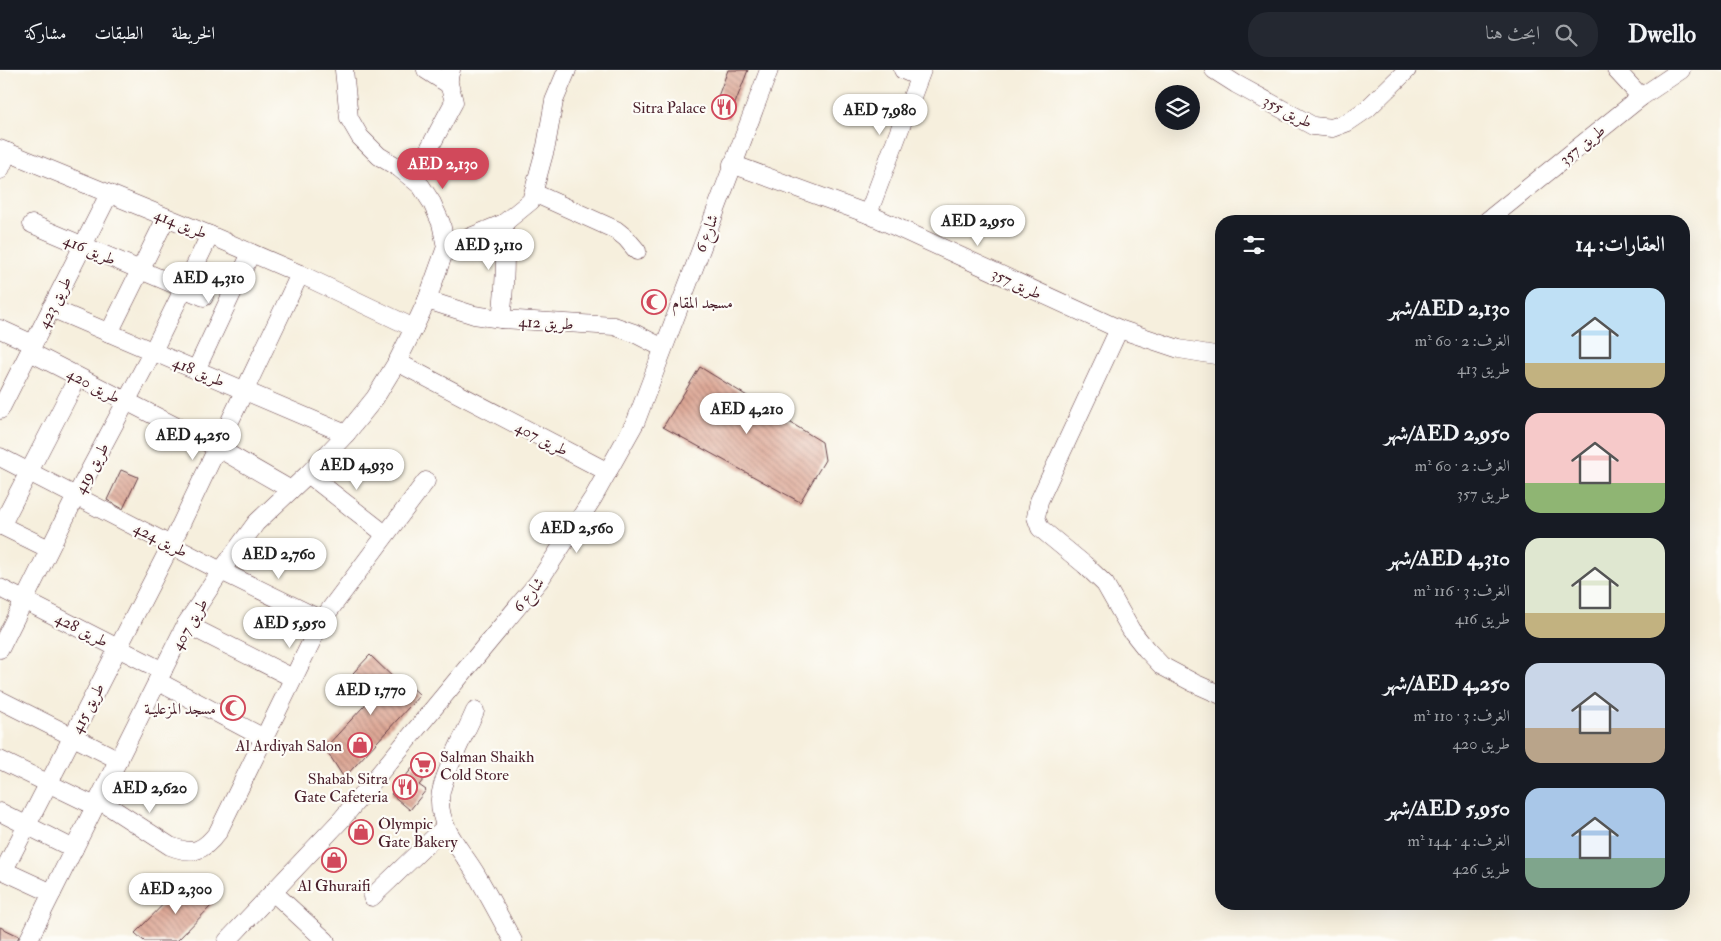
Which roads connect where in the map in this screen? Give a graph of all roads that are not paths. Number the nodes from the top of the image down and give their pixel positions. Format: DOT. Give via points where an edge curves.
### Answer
graph roads {
  1 [pos="344,70"];
  2 [pos="426,70"];
  3 [pos="769,70"];
  4 [pos="903,70"];
  5 [pos="1214,70"];
  6 [pos="1407,70"];
  7 [pos="1616,70"];
  8 [pos="1681,70"];
  9 [pos="563,72"];
  10 [pos="921,73"];
  11 [pos="449,77"];
  12 [pos="1641,97"];
  13 [pos="4,150"];
  14 [pos="732,164"];
  15 [pos="0,170"];
  16 [pos="412,179"];
  17 [pos="534,193"];
  18 [pos="109,194"];
  19 [pos="868,214"];
  20 [pos="1494,215"];
  21 [pos="166,218"];
  22 [pos="504,223"];
  23 [pos="32,224"];
  24 [pos="210,235"];
  25 [pos="83,245"];
  26 [pos="446,247"];
  27 [pos="636,251"];
  28 [pos="251,253"];
  29 [pos="140,270"];
  30 [pos="300,274"];
  31 [pos="183,288"];
  32 [pos="204,297"];
  33 [pos="427,300"];
  34 [pos="51,308"];
  35 [pos="501,319"];
  36 [pos="414,328"];
  37 [pos="0,329"];
  38 [pos="1120,329"];
  39 [pos="109,333"];
  40 [pos="32,348"];
  41 [pos="663,348"];
  42 [pos="153,351"];
  43 [pos="1215,355"];
  44 [pos="396,362"];
  45 [pos="196,370"];
  46 [pos="78,377"];
  47 [pos="245,391"];
  48 [pos="2,401"];
  49 [pos="126,402"];
  50 [pos="346,434"];
  51 [pos="218,448"];
  52 [pos="0,458"];
  53 [pos="28,471"];
  54 [pos="608,472"];
  55 [pos="308,474"];
  56 [pos="426,481"];
  57 [pos="291,490"];
  58 [pos="76,496"];
  59 [pos="0,525"];
  60 [pos="385,534"];
  61 [pos="171,545"];
  62 [pos="49,550"];
  63 [pos="221,570"];
  64 [pos="0,588"];
  65 [pos="24,600"];
  66 [pos="322,620"];
  67 [pos="186,624"];
  68 [pos="1,645"];
  69 [pos="118,648"];
  70 [pos="160,676"];
  71 [pos="293,678"];
  72 [pos="1215,693"];
  73 [pos="0,700"];
  74 [pos="476,710"];
  75 [pos="73,737"];
  76 [pos="264,738"];
  77 [pos="119,760"];
  78 [pos="1,763"];
  79 [pos="49,783"];
  80 [pos="97,803"];
  81 [pos="0,812"];
  82 [pos="27,826"];
  83 [pos="446,828"];
  84 [pos="74,849"];
  85 [pos="2,870"];
  86 [pos="273,892"];
  87 [pos="52,893"];
  88 [pos="372,897"];
  89 [pos="322,940"];
  90 [pos="28,941"];
  91 [pos="227,941"];
  92 [pos="513,941"];
  1 -- 16 [label="street" via="349,118 360,136 379,156"];
  2 -- 11 [label="street"];
  3 -- 14 [label="street, شارع 6"];
  4 -- 10 [label="street"];
  5 -- 6 [label="street, طريق 355" via="1313,126 1332,128 1367,109"];
  7 -- 12 [label="street"];
  8 -- 12 [label="street, طريق 357"];
  9 -- 17 [label="street"];
  10 -- 19 [label="street"];
  11 -- 16 [label="street" via="454,102"];
  12 -- 20 [label="street, طريق 357"];
  13 -- 15 [label="street"];
  13 -- 18 [label="street, طريق 414"];
  14 -- 19 [label="street, طريق 357"];
  14 -- 41 [label="street, شارع 6"];
  16 -- 26 [label="street" via="432,203 441,223"];
  17 -- 22 [label="street" via="531,201"];
  17 -- 27 [label="street" via="616,230"];
  18 -- 21 [label="street, طريق 414"];
  18 -- 25 [label="street, طريق 423"];
  19 -- 38 [label="street, طريق 357"];
  21 -- 24 [label="street, طريق 414"];
  21 -- 29 [label="street"];
  22 -- 26 [label="street"];
  22 -- 35 [label="street" via="506,256"];
  23 -- 25 [label="street, طريق 416"];
  24 -- 28 [label="street, طريق 414"];
  24 -- 31 [label="street, طريق 419"];
  25 -- 29 [label="street, طريق 416"];
  25 -- 34 [label="street, طريق 423"];
  26 -- 33 [label="street, طريق 407"];
  28 -- 30 [label="street, طريق 414"];
  28 -- 45 [label="street"];
  29 -- 31 [label="street, طريق 416"];
  29 -- 39 [label="street"];
  30 -- 36 [label="street, طريق 414"];
  30 -- 47 [label="street, طريق 415"];
  31 -- 32 [label="street, طريق 416"];
  31 -- 42 [label="street, طريق 419"];
  33 -- 35 [label="street, طريق 412" via="474,315"];
  33 -- 36 [label="street, طريق 407"];
  34 -- 39 [label="street, طريق 418"];
  34 -- 40 [label="street, طريق 423"];
  35 -- 41 [label="street, طريق 412" via="614,326 634,332"];
  36 -- 44 [label="street, طريق 407"];
  37 -- 40 [label="street, طريق 420"];
  38 -- 43 [label="street, طريق 357" via="1179,349"];
  38 -- 72 [label="street" via="1038,501 1036,517 1040,528 1105,584 1131,630 1162,666"];
  39 -- 42 [label="street, طريق 418"];
  40 -- 46 [label="street, طريق 420"];
  40 -- 48 [label="street, طريق 423"];
  41 -- 54 [label="street, شارع 6" via="636,421"];
  42 -- 45 [label="street, طريق 418"];
  42 -- 49 [label="street, طريق 419"];
  44 -- 50 [label="street, طريق 407" via="375,398"];
  44 -- 54 [label="street, طريق 407"];
  45 -- 47 [label="street, طريق 418"];
  46 -- 49 [label="street, طريق 420"];
  46 -- 53 [label="street"];
  47 -- 50 [label="street, طريق 418"];
  47 -- 51 [label="street, طريق 415"];
  49 -- 51 [label="street, طريق 420"];
  49 -- 58 [label="street, طريق 419"];
  50 -- 55 [label="street, طريق 407"];
  51 -- 57 [label="street, طريق 420"];
  51 -- 61 [label="street, طريق 415"];
  52 -- 53 [label="street, طريق 424"];
  53 -- 58 [label="street, طريق 424"];
  53 -- 59 [label="street"];
  54 -- 86 [label="street, شارع 6" via="539,581 340,820"];
  55 -- 57 [label="street, طريق 407"];
  55 -- 60 [label="street"];
  56 -- 60 [label="street"];
  57 -- 63 [label="street, طريق 407" via="256,523"];
  58 -- 61 [label="street, طريق 424"];
  58 -- 62 [label="street, طريق 419"];
  59 -- 62 [label="street"];
  60 -- 66 [label="street"];
  61 -- 63 [label="street, طريق 424"];
  61 -- 69 [label="street, طريق 415"];
  62 -- 65 [label="street, طريق 419"];
  63 -- 66 [label="street, طريق 424"];
  63 -- 67 [label="street, طريق 407"];
  64 -- 65 [label="street, طريق 428"];
  65 -- 68 [label="street, طريق 419"];
  65 -- 69 [label="street, طريق 428"];
  66 -- 71 [label="street"];
  67 -- 70 [label="street, طريق 407"];
  67 -- 71 [label="street"];
  69 -- 70 [label="street, طريق 428"];
  69 -- 75 [label="street, طريق 415"];
  70 -- 76 [label="street"];
  70 -- 77 [label="street, طريق 407"];
  71 -- 76 [label="street"];
  73 -- 75 [label="street"];
  74 -- 83 [label="street" via="443,784 441,814"];
  75 -- 77 [label="street"];
  75 -- 79 [label="street, طريق 415"];
  76 -- 80 [label="street" via="218,832 209,844 195,851 182,851 170,846"];
  77 -- 80 [label="street, طريق 407"];
  78 -- 79 [label="street"];
  79 -- 80 [label="street"];
  79 -- 82 [label="street, طريق 415"];
  80 -- 84 [label="street, طريق 407"];
  81 -- 82 [label="street"];
  82 -- 84 [label="street"];
  82 -- 85 [label="street, طريق 415"];
  83 -- 88 [label="street"];
  83 -- 92 [label="street" via="477,875"];
  84 -- 87 [label="street, طريق 407"];
  85 -- 87 [label="street"];
  86 -- 89 [label="street"];
  86 -- 91 [label="street, شارع 6"];
  87 -- 90 [label="street, طريق 407"];
}
